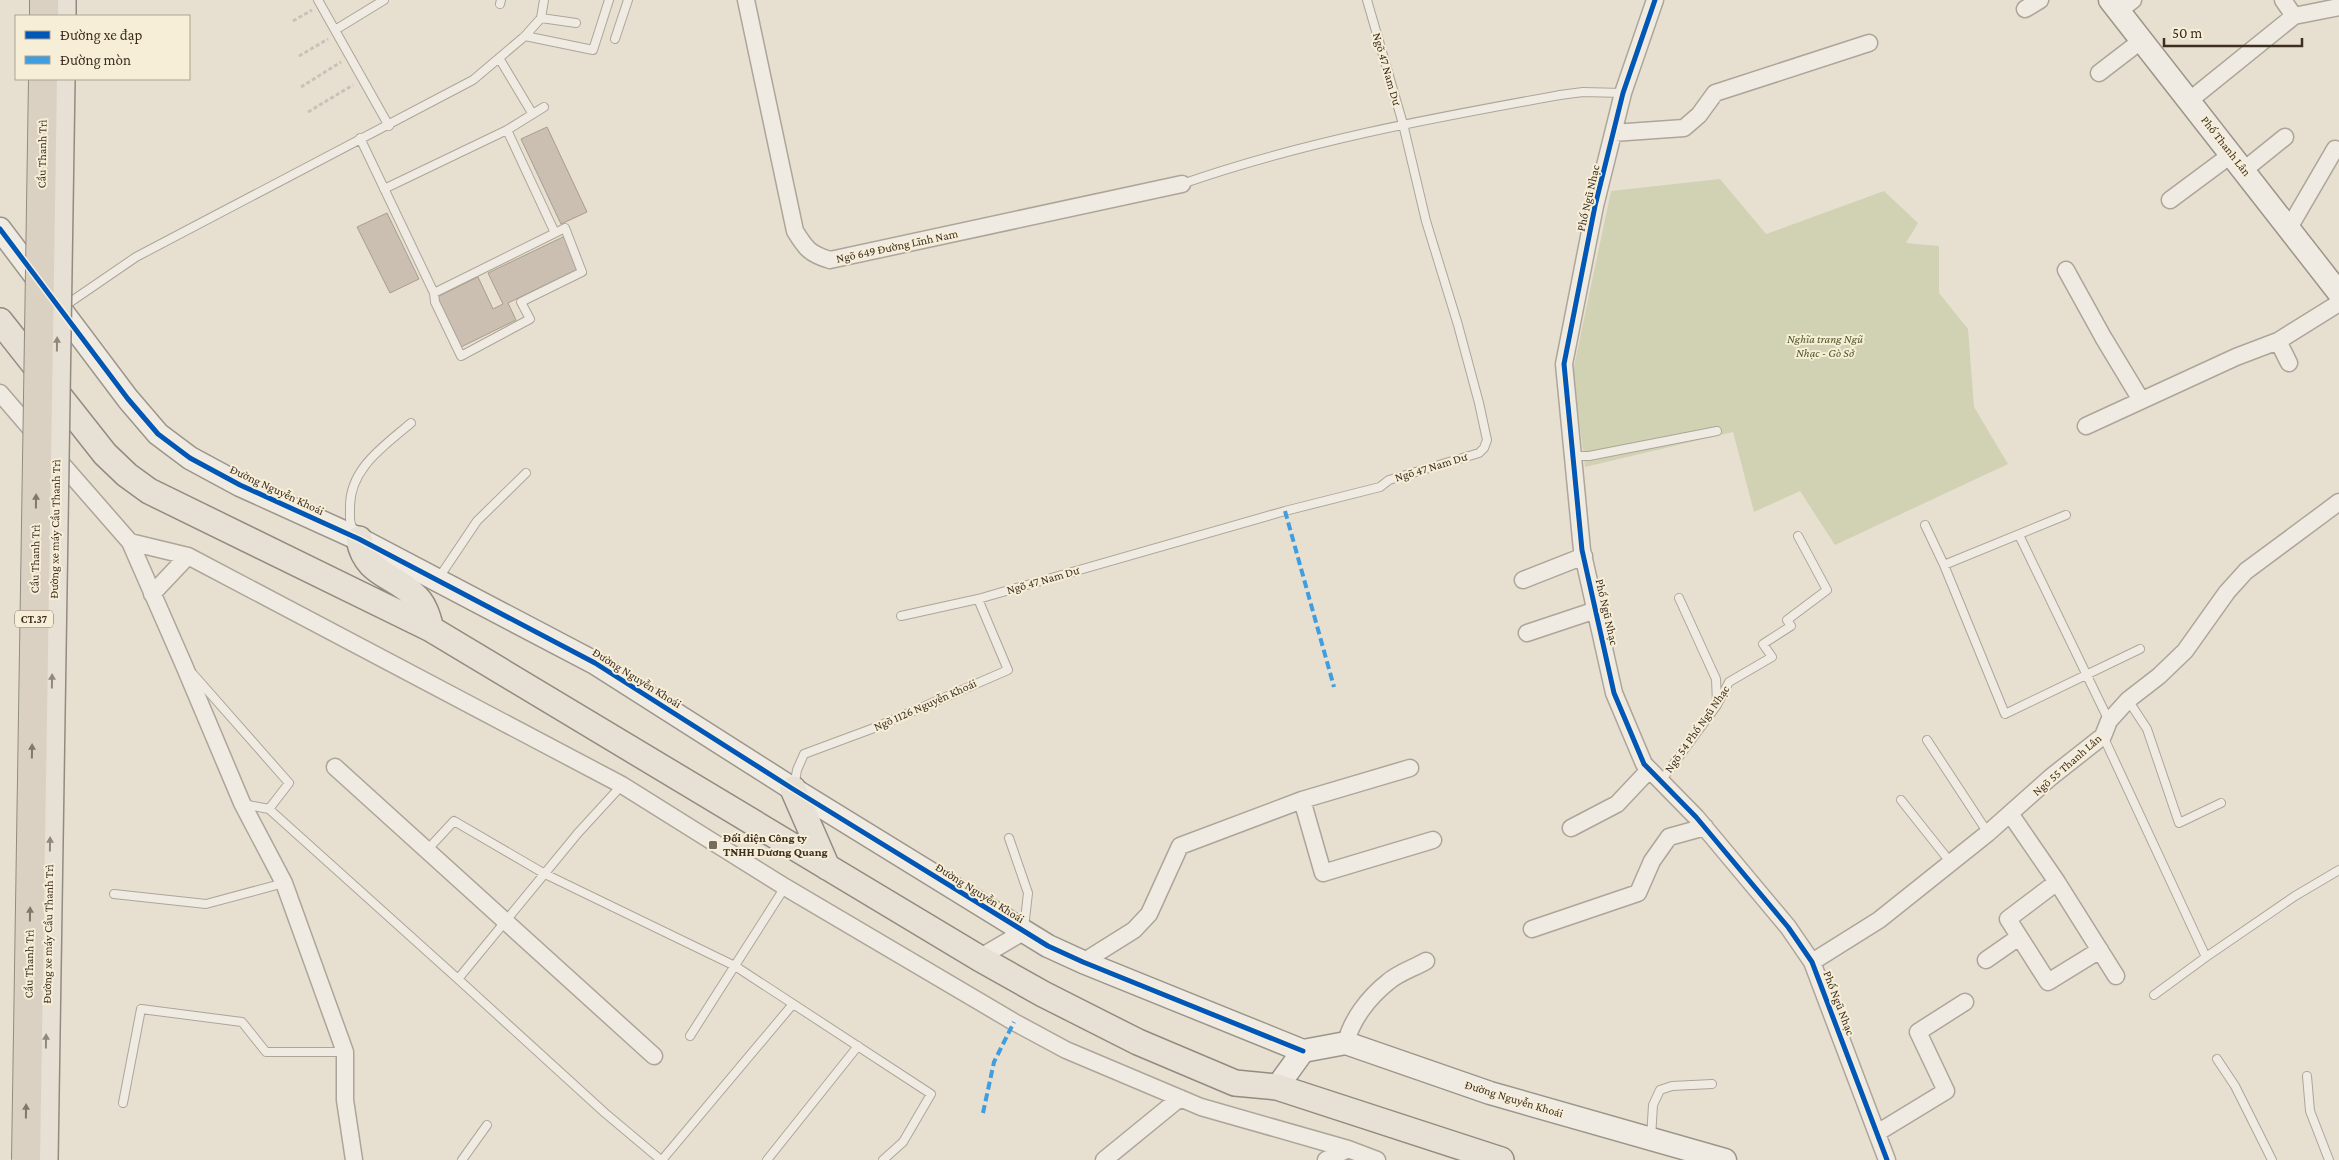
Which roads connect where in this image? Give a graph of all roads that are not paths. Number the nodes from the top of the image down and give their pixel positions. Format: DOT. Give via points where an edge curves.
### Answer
graph roads {
  1 [pos="44,0"];
  2 [pos="63,0"];
  3 [pos="384,0"];
  4 [pos="544,0"];
  5 [pos="609,0"];
  6 [pos="628,0"];
  7 [pos="746,0"];
  8 [pos="1367,0"];
  9 [pos="1655,0"];
  10 [pos="2040,0"];
  11 [pos="2283,0"];
  12 [pos="320,2"];
  13 [pos="2121,4"];
  14 [pos="2339,7"];
  15 [pos="2025,9"];
  16 [pos="44,15"];
  17 [pos="63,15"];
  18 [pos="2294,16"];
  19 [pos="541,18"];
  20 [pos="576,23"];
  21 [pos="336,32"];
  22 [pos="525,36"];
  23 [pos="615,39"];
  24 [pos="2142,40"];
  25 [pos="1869,43"];
  26 [pos="499,58"];
  27 [pos="2098,74"];
  28 [pos="43,80"];
  29 [pos="62,80"];
  30 [pos="1623,93"];
  31 [pos="2190,100"];
  32 [pos="544,107"];
  33 [pos="532,113"];
  34 [pos="1403,124"];
  35 [pos="389,126"];
  36 [pos="508,130"];
  37 [pos="1614,133"];
  38 [pos="2285,137"];
  39 [pos="360,138"];
  40 [pos="2335,149"];
  41 [pos="2238,162"];
  42 [pos="1182,184"];
  43 [pos="384,189"];
  44 [pos="2170,200"];
  45 [pos="2289,228"];
  46 [pos="0,229"];
  47 [pos="555,233"];
  48 [pos="2066,270"];
  49 [pos="434,293"];
  50 [pos="2338,293"];
  51 [pos="61,310"];
  52 [pos="0,321"];
  53 [pos="2278,341"];
  54 [pos="2289,363"];
  55 [pos="0,393"];
  56 [pos="2141,400"];
  57 [pos="411,423"];
  58 [pos="2086,426"];
  59 [pos="1717,431"];
  60 [pos="1573,456"];
  61 [pos="526,472"];
  62 [pos="2339,502"];
  63 [pos="2066,516"];
  64 [pos="1924,525"];
  65 [pos="2019,535"];
  66 [pos="1798,536"];
  67 [pos="359,539"];
  68 [pos="130,542"];
  69 [pos="188,556"];
  70 [pos="1584,556"];
  71 [pos="1944,565"];
  72 [pos="437,580"];
  73 [pos="1523,580"];
  74 [pos="152,594"];
  75 [pos="978,598"];
  76 [pos="1679,598"];
  77 [pos="1596,610"];
  78 [pos="901,616"];
  79 [pos="431,629"];
  80 [pos="1527,633"];
  81 [pos="2140,650"];
  82 [pos="184,663"];
  83 [pos="2088,676"];
  84 [pos="2128,700"];
  85 [pos="1717,705"];
  86 [pos="2109,721"];
  87 [pos="2103,736"];
  88 [pos="1927,740"];
  89 [pos="334,767"];
  90 [pos="1410,768"];
  91 [pos="1655,775"];
  92 [pos="622,784"];
  93 [pos="793,789"];
  94 [pos="1302,800"];
  95 [pos="1900,800"];
  96 [pos="242,803"];
  97 [pos="2221,803"];
  98 [pos="269,809"];
  99 [pos="2011,815"];
  100 [pos="1705,827"];
  101 [pos="1570,828"];
  102 [pos="1988,833"];
  103 [pos="1009,838"];
  104 [pos="1433,840"];
  105 [pos="428,849"];
  106 [pos="1951,863"];
  107 [pos="827,867"];
  108 [pos="2339,870"];
  109 [pos="545,874"];
  110 [pos="2057,882"];
  111 [pos="284,883"];
  112 [pos="785,887"];
  113 [pos="114,894"];
  114 [pos="505,922"];
  115 [pos="1532,929"];
  116 [pos="1023,932"];
  117 [pos="2019,937"];
  118 [pos="2100,950"];
  119 [pos="2206,957"];
  120 [pos="979,958"];
  121 [pos="1986,960"];
  122 [pos="1426,961"];
  123 [pos="1083,962"];
  124 [pos="1812,962"];
  125 [pos="735,966"];
  126 [pos="2116,976"];
  127 [pos="458,980"];
  128 [pos="2154,995"];
  129 [pos="1965,1002"];
  130 [pos="793,1004"];
  131 [pos="690,1036"];
  132 [pos="1346,1043"];
  133 [pos="858,1046"];
  134 [pos="346,1052"];
  135 [pos="1303,1052"];
  136 [pos="654,1056"];
  137 [pos="2216,1059"];
  138 [pos="2307,1076"];
  139 [pos="1712,1084"];
  140 [pos="1277,1087"];
  141 [pos="1180,1098"];
  142 [pos="123,1103"];
  143 [pos="487,1125"];
  144 [pos="1877,1133"];
  145 [pos="1651,1138"];
  146 [pos="1348,1149"];
  147 [pos="26,1160"];
  148 [pos="45,1160"];
  149 [pos="354,1160"];
  150 [pos="462,1160"];
  151 [pos="661,1160"];
  152 [pos="767,1160"];
  153 [pos="883,1160"];
  154 [pos="1104,1160"];
  155 [pos="1326,1160"];
  156 [pos="1377,1160"];
  157 [pos="1501,1160"];
  158 [pos="1725,1160"];
  159 [pos="1888,1160"];
  160 [pos="2272,1160"];
  161 [pos="2329,1160"];
  1 -- 16 [label="highway"];
  2 -- 17 [label="main road"];
  3 -- 21 [label="lane"];
  4 -- 19 [label="lane"];
  5 -- 22 [label="lane" via="593,50"];
  6 -- 23 [label="lane"];
  7 -- 42 [label="street, Ngõ 649 Đường Lĩnh Nam" via="795,231 810,252 818,256 830,260"];
  8 -- 34 [label="lane, Ngõ 47 Nam Dư"];
  9 -- 30 [label="street, Phố Ngũ Nhạc"];
  10 -- 15 [label="street"];
  11 -- 18 [label="street"];
  12 -- 21 [label="lane"];
  13 -- 24 [label="street, Phố Thanh Lân"];
  14 -- 18 [label="street"];
  18 -- 31 [label="street"];
  19 -- 20 [label="lane"];
  19 -- 22 [label="lane"];
  21 -- 35 [label="lane"];
  22 -- 26 [label="lane"];
  24 -- 27 [label="street"];
  24 -- 31 [label="street, Phố Thanh Lân"];
  25 -- 37 [label="street" via="1716,93 1684,128"];
  26 -- 33 [label="lane"];
  26 -- 35 [label="lane" via="473,80"];
  147 -- 28 [label="highway, Cầu Thanh Trì / CT.37, one-way, bridge"];
  148 -- 29 [label="main road, Đường xe máy Cầu Thanh Trì, one-way, bridge"];
  30 -- 34 [label="lane" via="1560,95"];
  30 -- 37 [label="street, Phố Ngũ Nhạc"];
  31 -- 41 [label="street, Phố Thanh Lân"];
  32 -- 33 [label="lane"];
  33 -- 36 [label="lane"];
  34 -- 42 [label="lane" via="1245,162"];
  34 -- 75 [label="lane, Ngõ 47 Nam Dư" via="1426,221 1479,402 1487,440 1484,448 1479,453 1389,480 1380,487"];
  35 -- 39 [label="lane"];
  36 -- 43 [label="lane"];
  36 -- 47 [label="lane"];
  37 -- 60 [label="street, Phố Ngũ Nhạc" via="1589,234 1564,364"];
  38 -- 41 [label="street"];
  39 -- 43 [label="lane"];
  39 -- 51 [label="lane" via="136,257"];
  40 -- 45 [label="street"];
  41 -- 44 [label="street"];
  41 -- 45 [label="street, Phố Thanh Lân"];
  43 -- 49 [label="lane"];
  45 -- 50 [label="street, Phố Thanh Lân"];
  46 -- 51 [label="street, Đường Nguyễn Khoái"];
  47 -- 49 [label="lane"];
  47 -- 49 [label="lane" via="565,228 582,272 521,302 530,319 461,356 435,302"];
  48 -- 56 [label="street"];
  50 -- 53 [label="street"];
  51 -- 67 [label="street, Đường Nguyễn Khoái" via="158,434 190,458 240,485"];
  52 -- 79 [label="main road" via="105,454 149,491"];
  53 -- 54 [label="street"];
  53 -- 56 [label="street"];
  55 -- 68 [label="street"];
  56 -- 58 [label="street"];
  57 -- 67 [label="lane" via="368,461 353,484 350,524"];
  59 -- 60 [label="lane" via="1589,456"];
  60 -- 70 [label="street, Phố Ngũ Nhạc"];
  61 -- 72 [label="lane" via="477,522"];
  62 -- 84 [label="street, Ngõ 55 Thanh Lân" via="2246,571 2185,651"];
  63 -- 65 [label="lane"];
  64 -- 71 [label="lane"];
  65 -- 71 [label="lane"];
  65 -- 83 [label="lane"];
  66 -- 85 [label="lane, Ngõ 54 Phố Ngũ Nhạc" via="1827,590 1787,620 1791,626 1763,644 1772,657 1730,682"];
  67 -- 72 [label="street, Đường Nguyễn Khoái"];
  67 -- 79 [label="main road" via="369,564 415,595 426,612"];
  68 -- 69 [label="street"];
  68 -- 74 [label="street"];
  69 -- 74 [label="street"];
  69 -- 92 [label="street"];
  70 -- 73 [label="street"];
  70 -- 77 [label="street, Phố Ngũ Nhạc"];
  71 -- 83 [label="lane" via="2005,714"];
  72 -- 93 [label="street, Đường Nguyễn Khoái" via="595,663"];
  74 -- 82 [label="street"];
  75 -- 78 [label="lane, Ngõ 47 Nam Dư"];
  75 -- 93 [label="lane, Ngõ 1126 Nguyễn Khoái" via="1008,670 874,728 804,754"];
  76 -- 85 [label="lane" via="1716,679"];
  77 -- 80 [label="street"];
  77 -- 91 [label="street, Phố Ngũ Nhạc" via="1614,693 1644,764"];
  79 -- 107 [label="main road"];
  81 -- 83 [label="lane"];
  82 -- 96 [label="street"];
  82 -- 98 [label="lane" via="289,783"];
  83 -- 86 [label="lane"];
  84 -- 86 [label="street, Ngõ 55 Thanh Lân"];
  84 -- 97 [label="lane" via="2147,729 2179,823"];
  85 -- 91 [label="lane, Ngõ 54 Phố Ngũ Nhạc"];
  86 -- 87 [label="street, Ngõ 55 Thanh Lân"];
  87 -- 99 [label="street, Ngõ 55 Thanh Lân" via="2051,777"];
  87 -- 119 [label="lane"];
  88 -- 102 [label="lane"];
  89 -- 105 [label="street"];
  90 -- 94 [label="street"];
  91 -- 100 [label="street, Phố Ngũ Nhạc"];
  91 -- 101 [label="street" via="1617,804"];
  92 -- 109 [label="lane"];
  92 -- 112 [label="street"];
  93 -- 107 [label="main road"];
  93 -- 116 [label="street, Đường Nguyễn Khoái"];
  94 -- 104 [label="street" via="1323,873"];
  94 -- 123 [label="street" via="1180,846 1149,914 1134,930"];
  95 -- 106 [label="lane"];
  96 -- 98 [label="lane"];
  96 -- 111 [label="street"];
  98 -- 127 [label="lane"];
  99 -- 102 [label="street, Ngõ 55 Thanh Lân"];
  99 -- 110 [label="street"];
  100 -- 115 [label="street" via="1669,837 1652,861 1638,893"];
  100 -- 124 [label="street, Phố Ngũ Nhạc" via="1788,927"];
  102 -- 106 [label="street, Ngõ 55 Thanh Lân"];
  103 -- 116 [label="lane" via="1028,894"];
  105 -- 109 [label="lane" via="454,821"];
  105 -- 114 [label="street"];
  106 -- 124 [label="street, Ngõ 55 Thanh Lân" via="1879,920"];
  107 -- 120 [label="main road"];
  108 -- 119 [label="lane"];
  109 -- 114 [label="lane"];
  109 -- 125 [label="lane"];
  110 -- 117 [label="street" via="2008,919"];
  110 -- 118 [label="street"];
  111 -- 113 [label="lane" via="206,904"];
  111 -- 134 [label="street"];
  112 -- 125 [label="lane"];
  112 -- 141 [label="street" via="1066,1050"];
  114 -- 127 [label="lane"];
  114 -- 136 [label="street"];
  116 -- 120 [label="street"];
  116 -- 123 [label="street, Đường Nguyễn Khoái"];
  117 -- 118 [label="street" via="2048,982"];
  117 -- 121 [label="street"];
  118 -- 126 [label="street"];
  119 -- 128 [label="lane"];
  120 -- 140 [label="main road" via="1138,1042 1235,1083"];
  122 -- 132 [label="street" via="1389,981 1358,1015"];
  123 -- 135 [label="street, Đường Nguyễn Khoái"];
  124 -- 144 [label="street, Phố Ngũ Nhạc"];
  125 -- 130 [label="lane"];
  125 -- 131 [label="lane"];
  127 -- 151 [label="lane"];
  129 -- 144 [label="street" via="1918,1032 1946,1091"];
  130 -- 133 [label="lane"];
  130 -- 151 [label="lane"];
  132 -- 135 [label="street"];
  132 -- 145 [label="street, Đường Nguyễn Khoái" via="1490,1094"];
  133 -- 152 [label="lane"];
  133 -- 153 [label="lane" via="931,1094 903,1142"];
  134 -- 142 [label="lane" via="266,1052 242,1022 141,1009"];
  134 -- 149 [label="street" via="345,1100"];
  135 -- 140 [label="street"];
  137 -- 160 [label="lane" via="2235,1086"];
  138 -- 161 [label="lane" via="2310,1111"];
  139 -- 145 [label="lane" via="1672,1086 1660,1090 1653,1105"];
  140 -- 157 [label="main road"];
  141 -- 146 [label="street" via="1201,1107"];
  141 -- 154 [label="street"];
  143 -- 150 [label="lane"];
  144 -- 159 [label="street, Phố Ngũ Nhạc"];
  145 -- 158 [label="street, Đường Nguyễn Khoái"];
  146 -- 155 [label="street"];
  146 -- 156 [label="street"];
}
